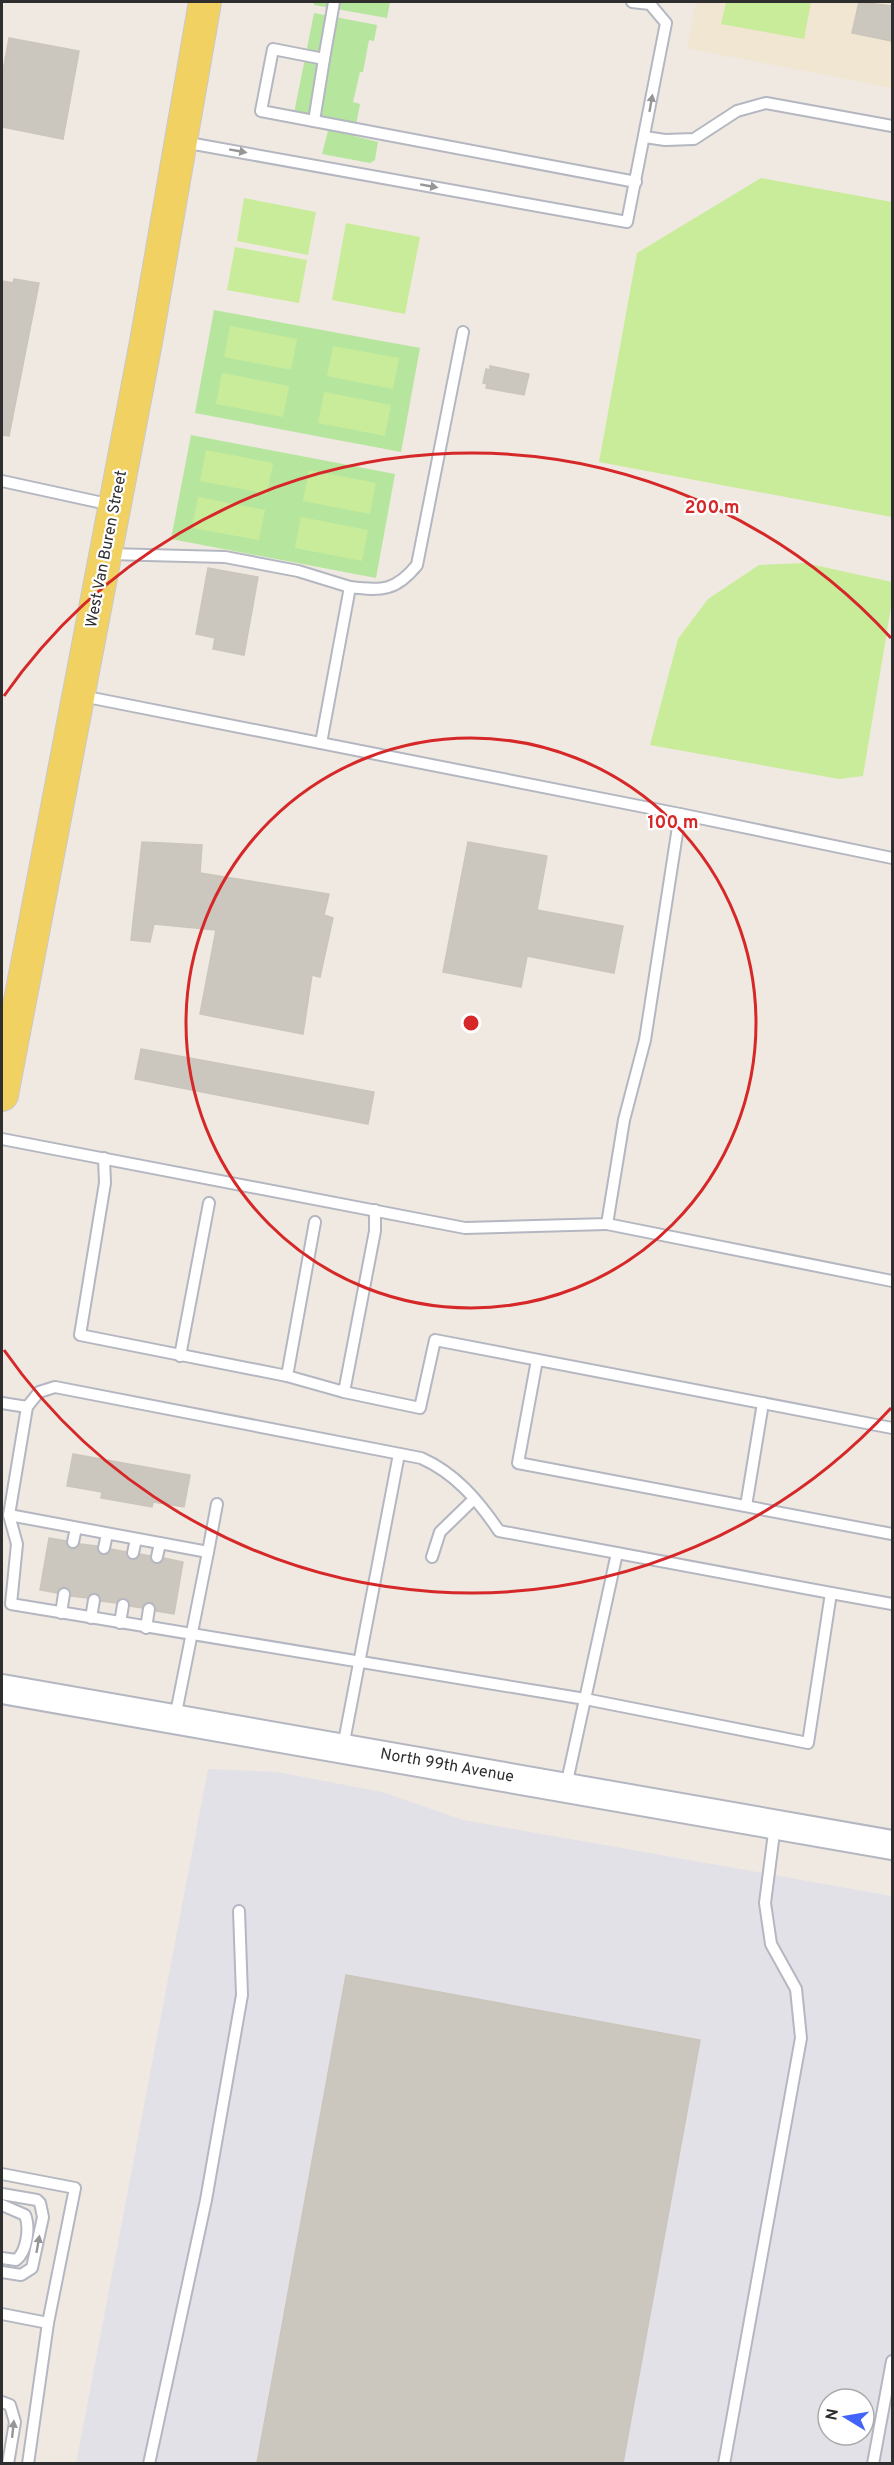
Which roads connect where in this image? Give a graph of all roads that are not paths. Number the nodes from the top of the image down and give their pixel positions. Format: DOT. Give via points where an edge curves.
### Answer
graph roads {
  1 [pos="205,2"];
  2 [pos="334,2"];
  3 [pos="632,2"];
  4 [pos="650,3"];
  5 [pos="324,59"];
  6 [pos="314,121"];
  7 [pos="892,126"];
  8 [pos="645,137"];
  9 [pos="180,142"];
  10 [pos="636,182"];
  11 [pos="463,332"];
  12 [pos="2,481"];
  13 [pos="116,506"];
  14 [pos="107,553"];
  15 [pos="350,587"];
  16 [pos="77,695"];
  17 [pos="321,743"];
  18 [pos="680,814"];
  19 [pos="892,858"];
  20 [pos="2,1095"];
  21 [pos="2,1138"];
  22 [pos="104,1158"];
  23 [pos="208,1203"];
  24 [pos="375,1210"];
  25 [pos="315,1222"];
  26 [pos="607,1224"];
  27 [pos="892,1281"];
  28 [pos="180,1356"];
  29 [pos="537,1360"];
  30 [pos="287,1376"];
  31 [pos="344,1392"];
  32 [pos="2,1403"];
  33 [pos="763,1403"];
  34 [pos="27,1407"];
  35 [pos="892,1428"];
  36 [pos="399,1454"];
  37 [pos="474,1499"];
  38 [pos="217,1504"];
  39 [pos="746,1506"];
  40 [pos="9,1515"];
  41 [pos="76,1528"];
  42 [pos="107,1533"];
  43 [pos="892,1534"];
  44 [pos="136,1539"];
  45 [pos="73,1542"];
  46 [pos="160,1543"];
  47 [pos="104,1548"];
  48 [pos="208,1552"];
  49 [pos="133,1553"];
  50 [pos="617,1553"];
  51 [pos="157,1557"];
  52 [pos="432,1557"];
  53 [pos="831,1593"];
  54 [pos="64,1594"];
  55 [pos="94,1600"];
  56 [pos="892,1604"];
  57 [pos="123,1605"];
  58 [pos="148,1609"];
  59 [pos="61,1613"];
  60 [pos="91,1618"];
  61 [pos="120,1623"];
  62 [pos="146,1628"];
  63 [pos="193,1636"];
  64 [pos="359,1662"];
  65 [pos="2,1689"];
  66 [pos="585,1699"];
  67 [pos="176,1718"];
  68 [pos="342,1747"];
  69 [pos="566,1786"];
  70 [pos="775,1825"];
  71 [pos="892,1845"];
  72 [pos="239,1911"];
  73 [pos="2,2174"];
  74 [pos="2,2194"];
  75 [pos="2,2205"];
  76 [pos="2,2258"];
  77 [pos="2,2272"];
  78 [pos="2,2314"];
  79 [pos="48,2323"];
  80 [pos="892,2361"];
  81 [pos="2,2402"];
  82 [pos="8,2463"];
  83 [pos="28,2463"];
  84 [pos="149,2463"];
  85 [pos="724,2463"];
  86 [pos="873,2463"];
  1 -- 9 [label="main road, West Van Buren Street"];
  2 -- 5 [label="lane"];
  3 -- 4 [label="lane"];
  8 -- 4 [label="lane, one-way" via="666,23"];
  5 -- 6 [label="lane"];
  5 -- 6 [label="lane" via="273,49 261,111"];
  6 -- 10 [label="lane"];
  7 -- 8 [label="lane" via="766,103 737,111 694,139"];
  8 -- 10 [label="lane"];
  9 -- 10 [label="lane, one-way" via="627,222"];
  9 -- 13 [label="main road, West Van Buren Street"];
  11 -- 15 [label="lane" via="417,565 406,579 391,587"];
  12 -- 13 [label="lane"];
  13 -- 14 [label="main road, West Van Buren Street"];
  14 -- 15 [label="lane" via="225,557 298,571"];
  14 -- 16 [label="main road, West Van Buren Street"];
  15 -- 17 [label="lane"];
  16 -- 17 [label="lane"];
  16 -- 20 [label="main road, West Van Buren Street"];
  17 -- 18 [label="lane"];
  18 -- 19 [label="lane"];
  18 -- 26 [label="lane" via="645,1040 624,1120"];
  21 -- 22 [label="lane"];
  22 -- 24 [label="lane"];
  22 -- 28 [label="lane" via="105,1183 80,1335"];
  23 -- 28 [label="lane"];
  24 -- 26 [label="lane" via="465,1228"];
  24 -- 31 [label="lane" via="375,1232"];
  25 -- 30 [label="lane"];
  26 -- 27 [label="lane"];
  28 -- 30 [label="lane"];
  29 -- 31 [label="lane" via="435,1340 420,1408"];
  29 -- 33 [label="lane"];
  29 -- 39 [label="lane" via="518,1463"];
  30 -- 31 [label="lane"];
  32 -- 34 [label="lane"];
  33 -- 35 [label="lane"];
  33 -- 39 [label="lane"];
  34 -- 36 [label="lane" via="39,1392 55,1387"];
  34 -- 40 [label="lane"];
  36 -- 37 [label="lane" via="421,1458 445,1469"];
  36 -- 64 [label="lane"];
  37 -- 50 [label="lane" via="499,1531"];
  37 -- 52 [label="lane" via="440,1532"];
  38 -- 48 [label="lane"];
  39 -- 43 [label="lane"];
  40 -- 41 [label="lane"];
  40 -- 59 [label="lane" via="17,1544 11,1604"];
  41 -- 42 [label="lane"];
  41 -- 45 [label="lane"];
  42 -- 44 [label="lane"];
  42 -- 47 [label="lane"];
  44 -- 46 [label="lane"];
  44 -- 49 [label="lane"];
  46 -- 48 [label="lane"];
  46 -- 51 [label="lane"];
  48 -- 63 [label="lane"];
  50 -- 53 [label="lane"];
  50 -- 66 [label="lane"];
  53 -- 56 [label="lane"];
  53 -- 66 [label="lane" via="808,1743"];
  54 -- 59 [label="lane"];
  55 -- 60 [label="lane"];
  57 -- 61 [label="lane"];
  58 -- 62 [label="lane"];
  59 -- 60 [label="lane"];
  60 -- 61 [label="lane"];
  61 -- 62 [label="lane"];
  62 -- 63 [label="lane"];
  63 -- 64 [label="lane"];
  63 -- 67 [label="lane"];
  64 -- 66 [label="lane"];
  64 -- 68 [label="lane"];
  65 -- 67 [label="main road, North 99th Avenue"];
  66 -- 69 [label="lane"];
  67 -- 68 [label="main road, North 99th Avenue"];
  68 -- 69 [label="main road, North 99th Avenue"];
  69 -- 70 [label="main road, North 99th Avenue"];
  70 -- 71 [label="main road, North 99th Avenue"];
  70 -- 85 [label="lane" via="765,1904 771,1944 796,1989 801,2038"];
  72 -- 84 [label="lane" via="242,1995 206,2200"];
  73 -- 79 [label="lane" via="75,2188"];
  77 -- 74 [label="lane, one-way" via="21,2275 32,2268 43,2217 37,2200"];
  75 -- 76 [label="lane" via="25,2215 28,2228 21,2257"];
  78 -- 79 [label="lane"];
  79 -- 83 [label="lane"];
  80 -- 86 [label="lane"];
  82 -- 81 [label="lane, one-way" via="15,2422 10,2404"];
}
